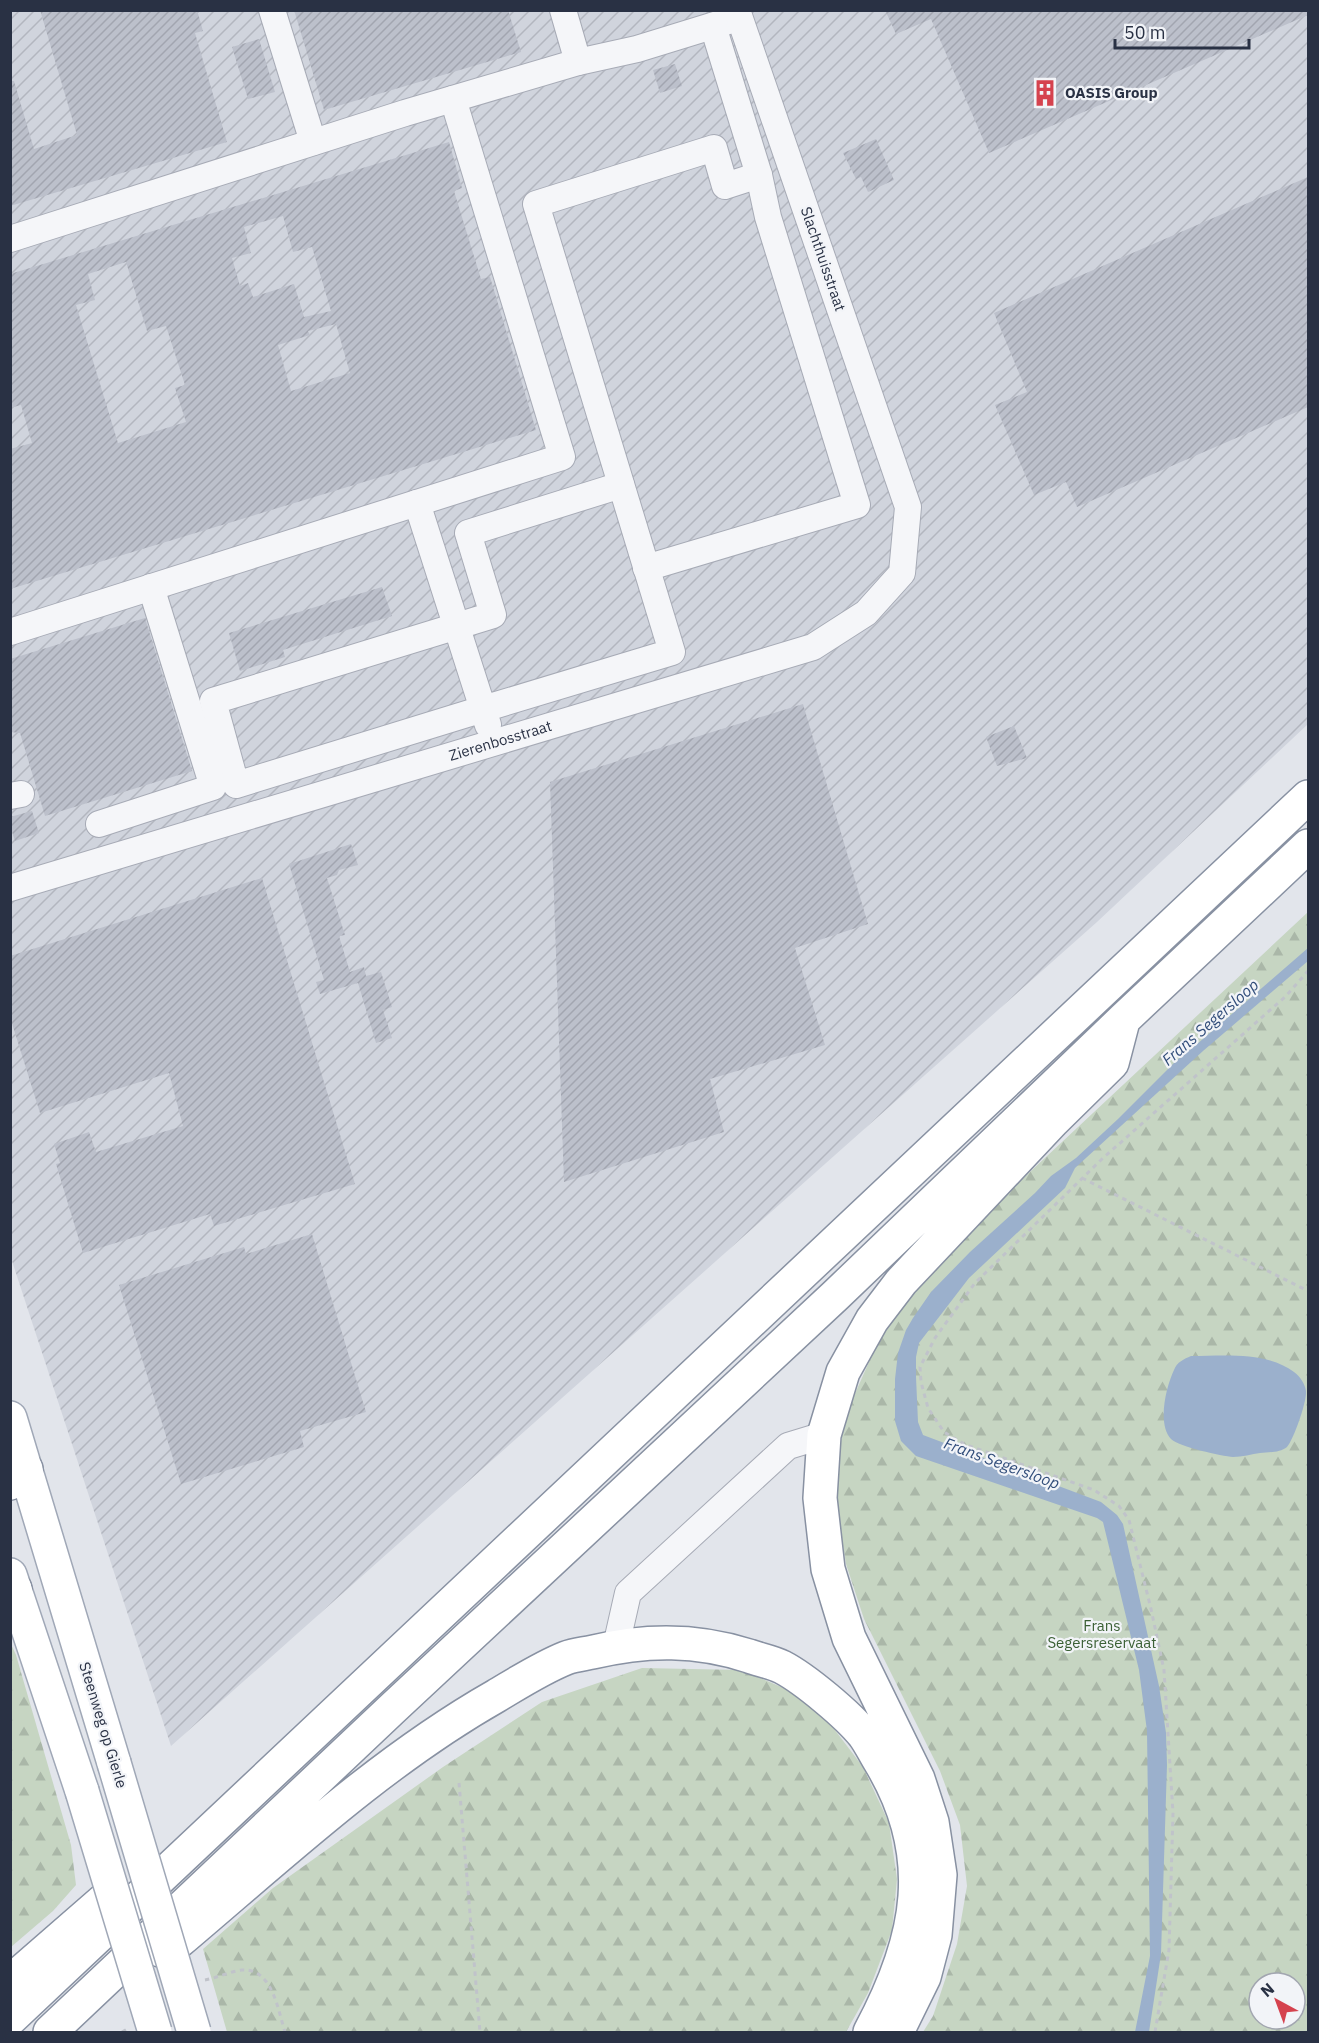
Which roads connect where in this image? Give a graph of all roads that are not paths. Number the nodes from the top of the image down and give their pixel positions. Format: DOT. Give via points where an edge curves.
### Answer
graph roads {
  1 [pos="272,10"];
  2 [pos="562,10"];
  3 [pos="738,14"];
  4 [pos="703,22"];
  5 [pos="578,62"];
  6 [pos="453,99"];
  7 [pos="314,142"];
  8 [pos="759,175"];
  9 [pos="10,239"];
  10 [pos="621,486"];
  11 [pos="417,503"];
  12 [pos="908,507"];
  13 [pos="646,568"];
  14 [pos="151,587"];
  15 [pos="457,627"];
  16 [pos="10,632"];
  17 [pos="672,652"];
  18 [pos="682,687"];
  19 [pos="483,709"];
  20 [pos="494,743"];
  21 [pos="236,785"];
  22 [pos="1308,797"];
  23 [pos="245,818"];
  24 [pos="99,824"];
  25 [pos="1308,846"];
  26 [pos="10,888"];
  27 [pos="1124,1019"];
  28 [pos="10,1418"];
  29 [pos="824,1435"];
  30 [pos="16,1474"];
  31 [pos="12,1583"];
  32 [pos="616,1646"];
  33 [pos="207,1833"];
  34 [pos="115,1972"];
  35 [pos="10,1982"];
  36 [pos="10,2019"];
  37 [pos="143,2029"];
  38 [pos="50,2032"];
  39 [pos="194,2032"];
  40 [pos="870,2032"];
  41 [pos="897,2032"];
  1 -- 7 [label="street"];
  2 -- 5 [label="street"];
  3 -- 4 [label="street"];
  3 -- 12 [label="street, Slachthuisstraat"];
  4 -- 5 [label="street" via="637,49"];
  4 -- 8 [label="street"];
  5 -- 6 [label="street"];
  6 -- 7 [label="street"];
  6 -- 11 [label="street" via="561,457"];
  7 -- 9 [label="street"];
  8 -- 10 [label="street" via="725,186 714,148 536,204"];
  8 -- 13 [label="street" via="768,217 857,505"];
  10 -- 13 [label="street"];
  10 -- 15 [label="street" via="468,534 493,615"];
  11 -- 14 [label="street"];
  11 -- 15 [label="street"];
  12 -- 18 [label="street, Zierenbosstraat" via="902,573 866,613 813,647"];
  13 -- 17 [label="street"];
  14 -- 16 [label="street"];
  14 -- 24 [label="street" via="213,787"];
  15 -- 19 [label="street"];
  15 -- 21 [label="street" via="213,701"];
  17 -- 18 [label="street"];
  17 -- 19 [label="street"];
  18 -- 20 [label="street, Zierenbosstraat"];
  19 -- 20 [label="street"];
  19 -- 21 [label="street"];
  20 -- 23 [label="street, Zierenbosstraat"];
  21 -- 23 [label="street"];
  22 -- 33 [label="main road"];
  23 -- 26 [label="street, Zierenbosstraat"];
  25 -- 27 [label="main road"];
  27 -- 29 [label="main road" via="1112,1063 909,1273 872,1320 843,1372"];
  27 -- 34 [label="main road"];
  28 -- 30 [label="main road, Steenweg op Gierle"];
  29 -- 32 [label="street" via="788,1446 628,1593"];
  29 -- 41 [label="main road" via="820,1498 828,1569 849,1638 918,1779 932,1822 940,1875 935,1935 924,1977"];
  30 -- 39 [label="main road, Steenweg op Gierle, bridge" via="114,1763"];
  31 -- 37 [label="main road, bridge" via="82,1791"];
  32 -- 34 [label="main road" via="567,1658 452,1721 376,1776 178,1942"];
  32 -- 40 [label="main road" via="661,1641 724,1648 782,1667 825,1697 864,1735 893,1783 911,1831 917,1881 910,1936 890,1996"];
  33 -- 35 [label="main road" via="164,1849"];
  33 -- 36 [label="main road"];
  34 -- 38 [label="main road"];
}
